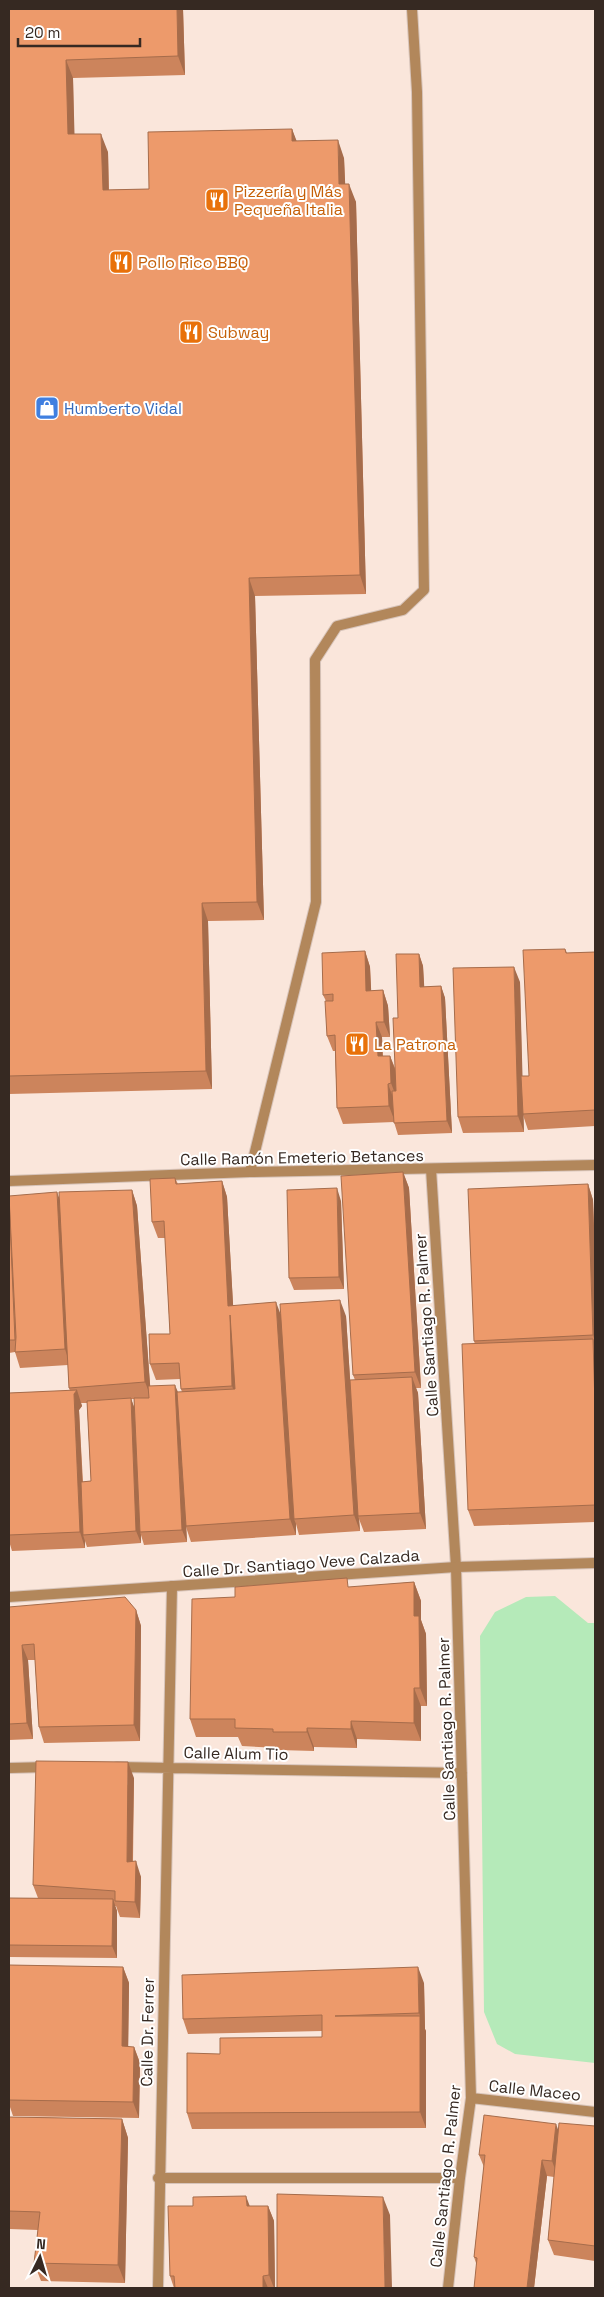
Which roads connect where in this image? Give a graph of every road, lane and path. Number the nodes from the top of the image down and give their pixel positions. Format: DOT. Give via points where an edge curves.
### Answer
graph roads {
  1 [pos="412,9"];
  2 [pos="595,1165"];
  3 [pos="431,1168"];
  4 [pos="250,1172"];
  5 [pos="9,1181"];
  6 [pos="595,1563"];
  7 [pos="456,1567"];
  8 [pos="172,1586"];
  9 [pos="9,1597"];
  10 [pos="167,1766"];
  11 [pos="58,1767"];
  12 [pos="108,1767"];
  13 [pos="9,1768"];
  14 [pos="462,1773"];
  15 [pos="471,2098"];
  16 [pos="595,2112"];
  17 [pos="158,2178"];
  18 [pos="460,2178"];
  19 [pos="158,2288"];
  20 [pos="448,2288"];
  1 -- 4 [label="street" via="417,92 424,590 403,610 337,626 315,660 316,902"];
  2 -- 3 [label="street, Calle Ramón Emeterio Betances"];
  3 -- 4 [label="street, Calle Ramón Emeterio Betances"];
  3 -- 7 [label="street, Calle Santiago R. Palmer"];
  4 -- 5 [label="street, Calle Ramón Emeterio Betances"];
  6 -- 7 [label="street, Calle Dr. Santiago Veve Calzada"];
  7 -- 8 [label="street, Calle Dr. Santiago Veve Calzada"];
  7 -- 14 [label="street, Calle Santiago R. Palmer"];
  8 -- 9 [label="street, Calle Dr. Santiago Veve Calzada"];
  8 -- 10 [label="street, Calle Dr. Ferrer"];
  10 -- 12 [label="street, Calle Alum Tio"];
  10 -- 14 [label="street, Calle Alum Tio"];
  10 -- 17 [label="street, Calle Dr. Ferrer"];
  11 -- 13 [label="street"];
  14 -- 15 [label="street, Calle Santiago R. Palmer"];
  15 -- 16 [label="street, Calle Maceo"];
  15 -- 18 [label="street, Calle Santiago R. Palmer"];
  17 -- 18 [label="street"];
  17 -- 19 [label="street, Calle Dr. Ferrer"];
  18 -- 20 [label="street, Calle Santiago R. Palmer"];
}
